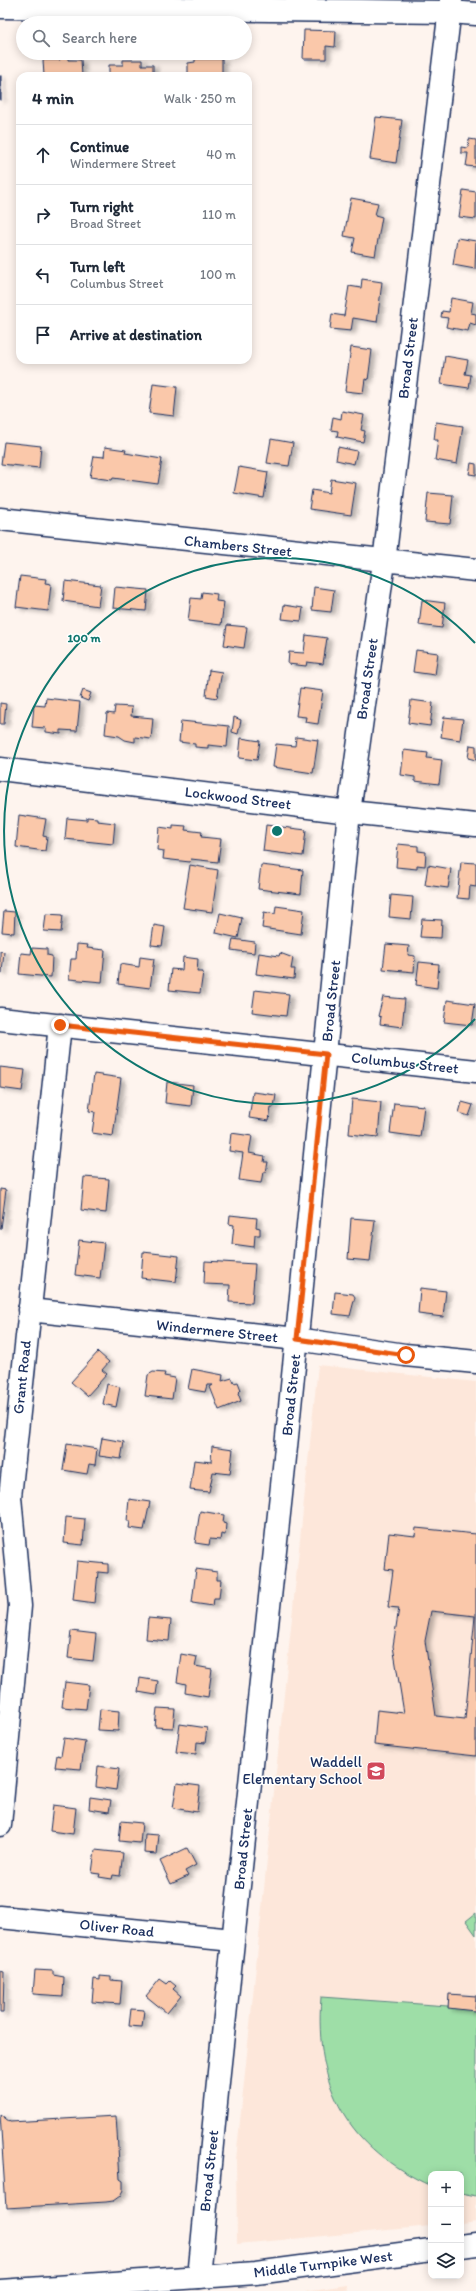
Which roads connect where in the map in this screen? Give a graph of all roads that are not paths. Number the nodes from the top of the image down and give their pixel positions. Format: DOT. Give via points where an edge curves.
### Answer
graph roads {
  1 [pos="451,6"];
  2 [pos="0,7"];
  3 [pos="476,14"];
  4 [pos="0,519"];
  5 [pos="384,562"];
  6 [pos="476,570"];
  7 [pos="0,769"];
  8 [pos="349,812"];
  9 [pos="476,825"];
  10 [pos="0,1019"];
  11 [pos="60,1025"];
  12 [pos="326,1054"];
  13 [pos="476,1071"];
  14 [pos="29,1310"];
  15 [pos="297,1339"];
  16 [pos="476,1362"];
  17 [pos="8,1432"];
  18 [pos="7,1676"];
  19 [pos="0,1825"];
  20 [pos="0,1917"];
  21 [pos="233,1940"];
  22 [pos="476,2244"];
  23 [pos="464,2246"];
  24 [pos="428,2250"];
  25 [pos="199,2284"];
  26 [pos="0,2291"];
  1 -- 2 [label="street"];
  1 -- 3 [label="street"];
  1 -- 5 [label="street, Broad Street"];
  4 -- 5 [label="street, Chambers Street"];
  5 -- 6 [label="street, Chambers Street"];
  5 -- 8 [label="street, Broad Street"];
  7 -- 8 [label="street, Lockwood Street"];
  8 -- 9 [label="street, Lockwood Street"];
  8 -- 12 [label="street, Broad Street"];
  10 -- 11 [label="street, Columbus Street"];
  11 -- 12 [label="street, Columbus Street"];
  11 -- 14 [label="street, Grant Road"];
  12 -- 13 [label="street, Columbus Street"];
  12 -- 15 [label="street, Broad Street"];
  14 -- 15 [label="street, Windermere Street"];
  14 -- 17 [label="street, Grant Road"];
  15 -- 16 [label="street, Windermere Street"];
  15 -- 21 [label="street, Broad Street"];
  17 -- 18 [label="street, Grant Road" via="10,1497 20,1606"];
  18 -- 19 [label="street, Grant Road"];
  20 -- 21 [label="street, Oliver Road"];
  21 -- 25 [label="street, Broad Street"];
  22 -- 23 [label="street"];
  24 -- 25 [label="street, Middle Turnpike West" via="256,2273"];
  25 -- 26 [label="street, Middle Turnpike West"];
}
